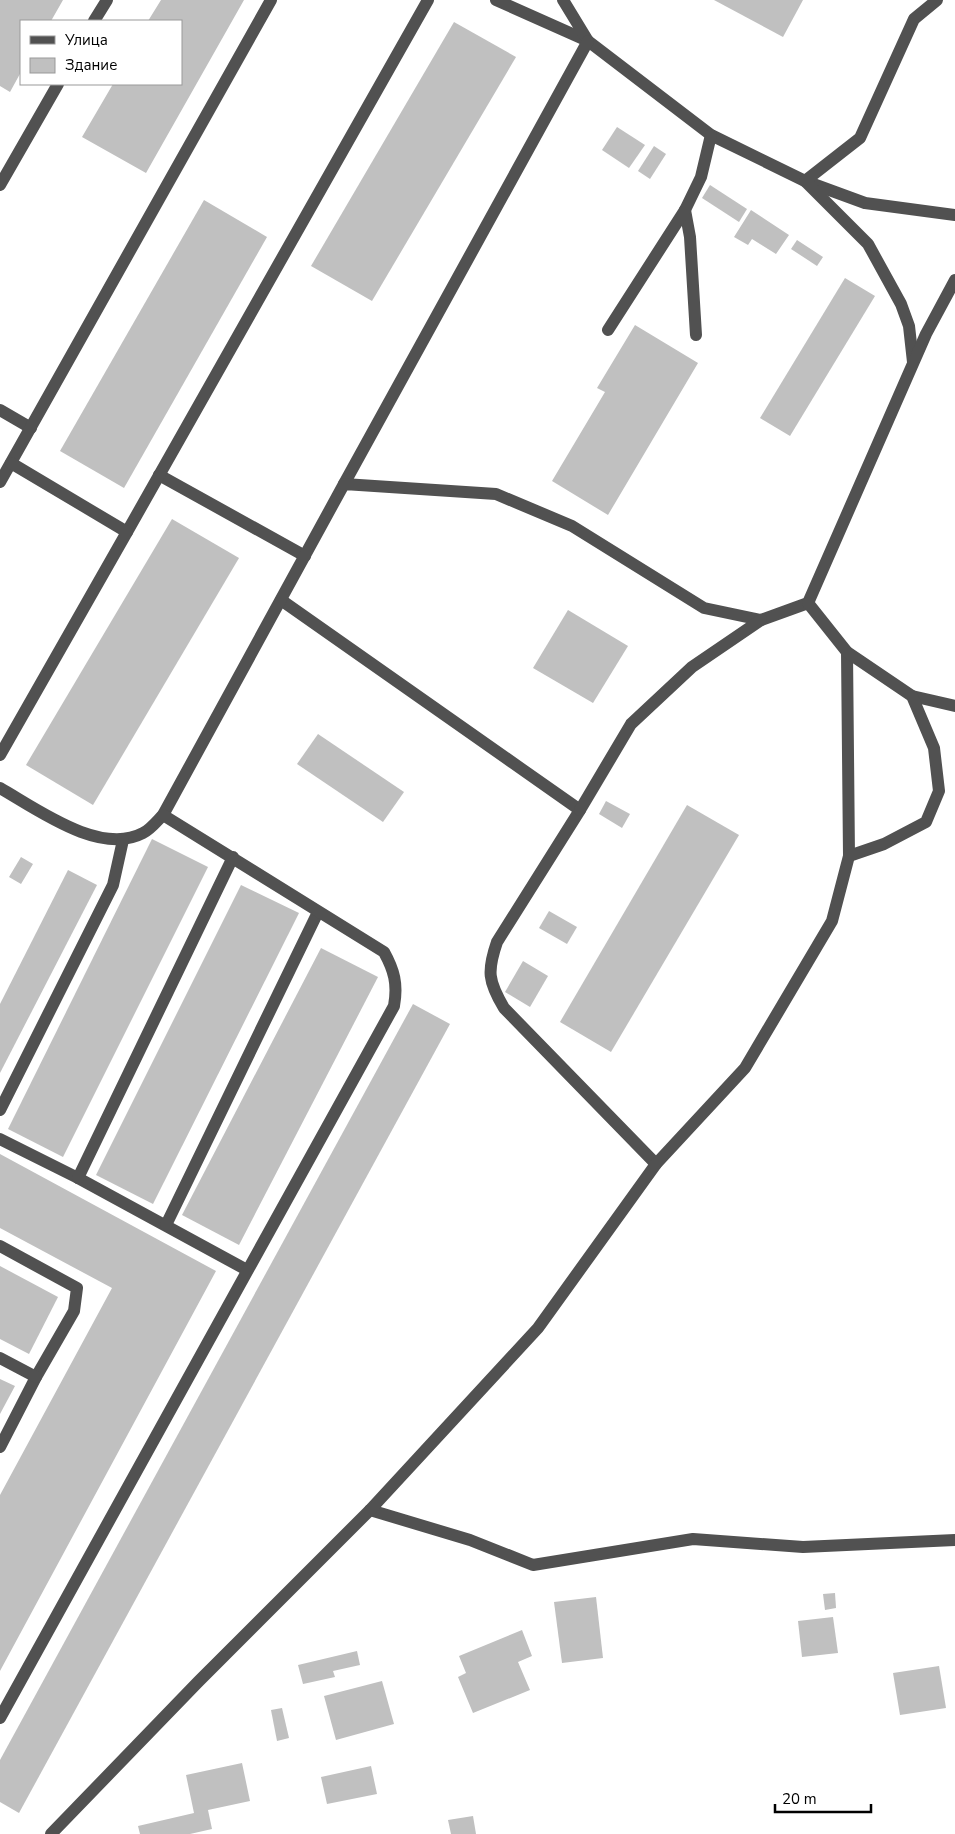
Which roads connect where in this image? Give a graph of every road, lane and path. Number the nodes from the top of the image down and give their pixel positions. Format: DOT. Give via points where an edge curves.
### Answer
graph roads {
  1 [pos="107,0"];
  2 [pos="271,0"];
  3 [pos="428,0"];
  4 [pos="496,0"];
  5 [pos="563,0"];
  6 [pos="937,0"];
  7 [pos="95,20"];
  8 [pos="588,41"];
  9 [pos="57,85"];
  10 [pos="711,135"];
  11 [pos="805,181"];
  12 [pos="0,185"];
  13 [pos="685,210"];
  14 [pos="955,215"];
  15 [pos="955,280"];
  16 [pos="608,330"];
  17 [pos="696,335"];
  18 [pos="913,363"];
  19 [pos="0,410"];
  20 [pos="31,428"];
  21 [pos="11,464"];
  22 [pos="159,475"];
  23 [pos="0,482"];
  24 [pos="344,484"];
  25 [pos="127,532"];
  26 [pos="305,556"];
  27 [pos="281,600"];
  28 [pos="808,603"];
  29 [pos="761,620"];
  30 [pos="846,652"];
  31 [pos="912,696"];
  32 [pos="955,706"];
  33 [pos="0,755"];
  34 [pos="0,788"];
  35 [pos="580,810"];
  36 [pos="163,815"];
  37 [pos="123,840"];
  38 [pos="848,856"];
  39 [pos="233,857"];
  40 [pos="318,912"];
  41 [pos="0,1110"];
  42 [pos="0,1139"];
  43 [pos="656,1164"];
  44 [pos="78,1178"];
  45 [pos="166,1225"];
  46 [pos="0,1246"];
  47 [pos="247,1270"];
  48 [pos="0,1358"];
  49 [pos="36,1377"];
  50 [pos="0,1447"];
  51 [pos="370,1510"];
  52 [pos="955,1540"];
  53 [pos="0,1718"];
  54 [pos="51,1834"];
  1 -- 7 [label="street"];
  2 -- 20 [label="street"];
  3 -- 22 [label="street"];
  4 -- 8 [label="street"];
  5 -- 8 [label="street"];
  6 -- 11 [label="street" via="914,19 860,138"];
  8 -- 10 [label="street"];
  8 -- 24 [label="street"];
  9 -- 12 [label="street"];
  10 -- 11 [label="street"];
  10 -- 13 [label="street" via="700,177"];
  11 -- 14 [label="street" via="865,203"];
  11 -- 18 [label="street" via="868,244 901,304 909,326"];
  13 -- 16 [label="street"];
  13 -- 17 [label="street" via="690,236"];
  15 -- 18 [label="street"];
  18 -- 28 [label="street"];
  19 -- 20 [label="street"];
  20 -- 21 [label="street"];
  21 -- 23 [label="street"];
  21 -- 25 [label="street"];
  22 -- 25 [label="street"];
  22 -- 26 [label="street"];
  24 -- 26 [label="street"];
  24 -- 29 [label="street" via="496,494 572,526 704,608"];
  25 -- 33 [label="street"];
  26 -- 27 [label="street"];
  27 -- 35 [label="street"];
  27 -- 36 [label="street"];
  28 -- 29 [label="street"];
  28 -- 30 [label="street"];
  29 -- 35 [label="street" via="692,667 631,724"];
  30 -- 31 [label="street"];
  30 -- 38 [label="street"];
  31 -- 32 [label="street"];
  31 -- 38 [label="street" via="934,748 938,791 926,822 884,844"];
  34 -- 37 [label="street" via="56,820 100,839"];
  35 -- 43 [label="street" via="497,942 489,964 492,987 504,1008"];
  36 -- 37 [label="street" via="144,833"];
  36 -- 39 [label="street"];
  37 -- 41 [label="street" via="113,885"];
  38 -- 43 [label="street" via="832,920 745,1068"];
  39 -- 40 [label="street"];
  39 -- 44 [label="street"];
  40 -- 45 [label="street"];
  40 -- 47 [label="street" via="384,952 392,966 397,987 394,1006"];
  42 -- 44 [label="street"];
  43 -- 51 [label="street" via="538,1328"];
  44 -- 45 [label="street"];
  45 -- 47 [label="street"];
  46 -- 49 [label="street" via="77,1288 74,1311"];
  47 -- 53 [label="street"];
  48 -- 49 [label="street"];
  49 -- 50 [label="street"];
  51 -- 52 [label="street" via="470,1540 532,1565 693,1539 804,1547"];
  51 -- 54 [label="street"];
}
